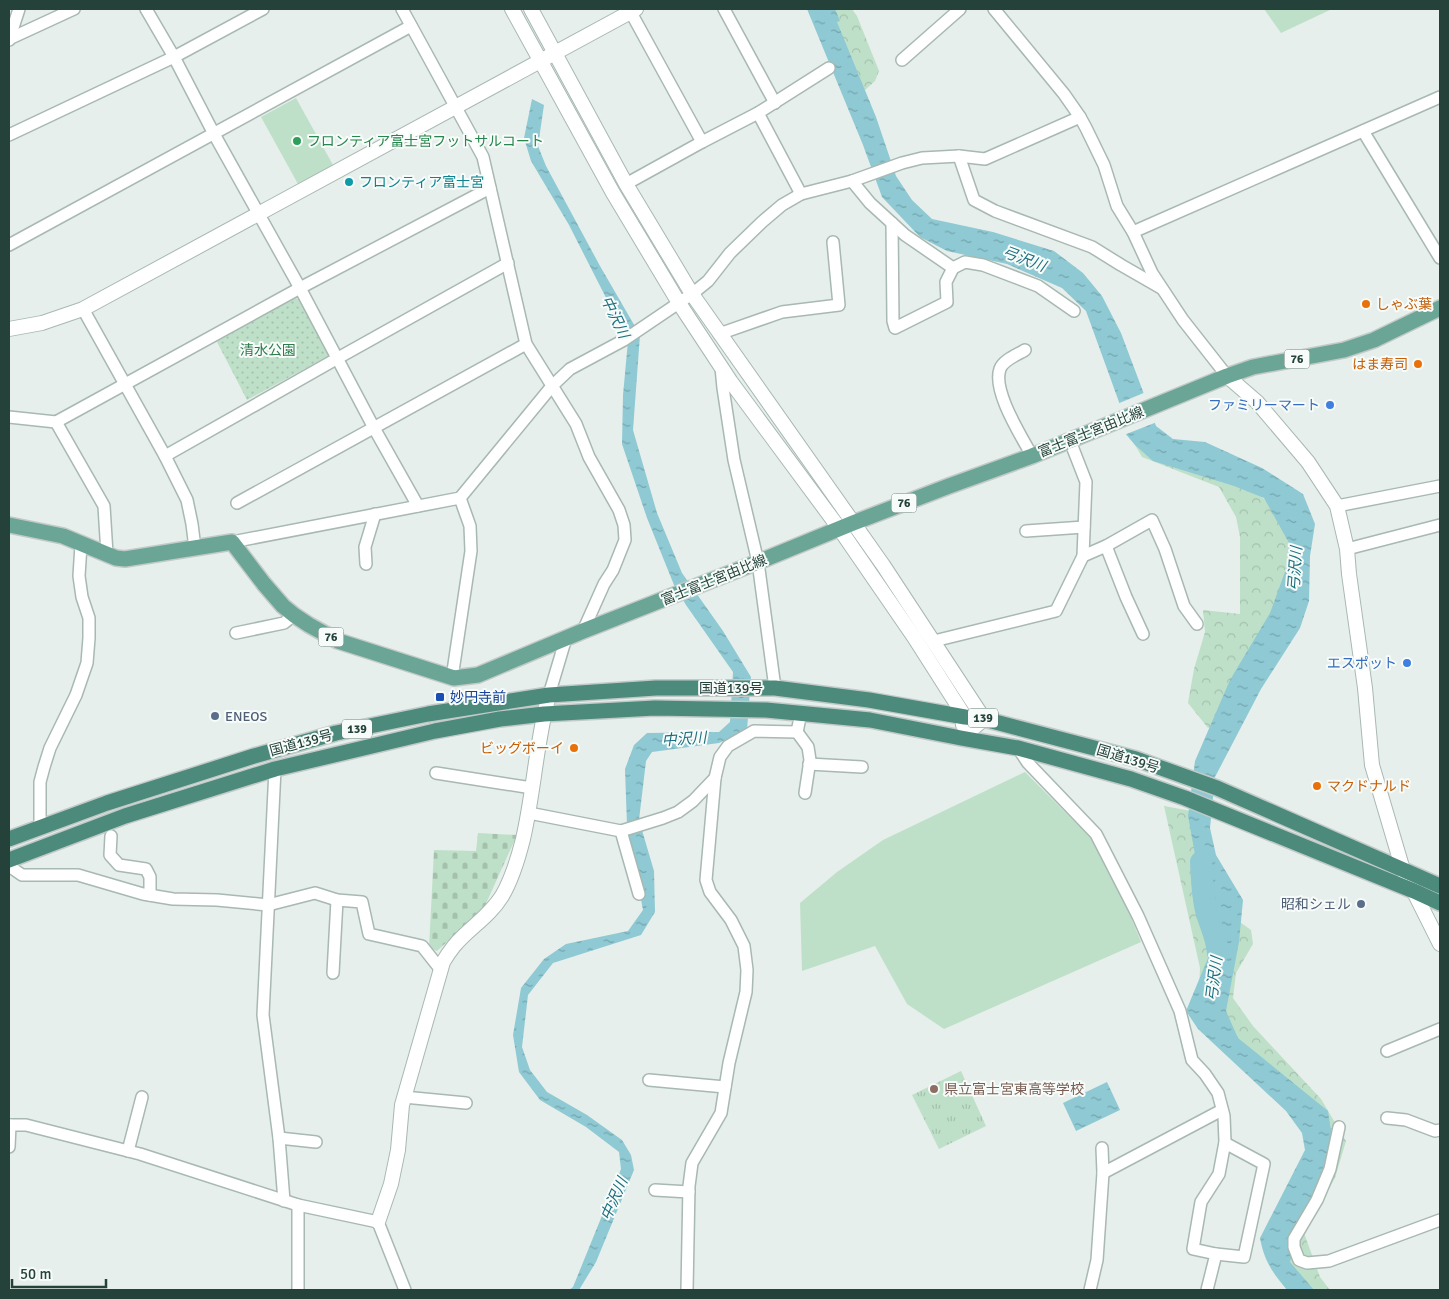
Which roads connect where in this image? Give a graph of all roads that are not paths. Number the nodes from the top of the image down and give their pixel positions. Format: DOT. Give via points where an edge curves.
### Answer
graph roads {
  1 [pos="19,9"];
  2 [pos="74,9"];
  3 [pos="146,9"];
  4 [pos="263,9"];
  5 [pos="402,9"];
  6 [pos="512,9"];
  7 [pos="531,9"];
  8 [pos="724,9"];
  9 [pos="960,9"];
  10 [pos="994,9"];
  11 [pos="632,10"];
  12 [pos="411,26"];
  13 [pos="9,39"];
  14 [pos="555,53"];
  15 [pos="174,57"];
  16 [pos="902,60"];
  17 [pos="541,61"];
  18 [pos="829,68"];
  19 [pos="1440,97"];
  20 [pos="776,103"];
  21 [pos="455,107"];
  22 [pos="758,113"];
  23 [pos="1080,117"];
  24 [pos="1363,131"];
  25 [pos="214,134"];
  26 [pos="9,135"];
  27 [pos="702,142"];
  28 [pos="959,156"];
  29 [pos="852,181"];
  30 [pos="626,184"];
  31 [pos="490,188"];
  32 [pos="801,194"];
  33 [pos="259,213"];
  34 [pos="892,223"];
  35 [pos="1133,232"];
  36 [pos="833,242"];
  37 [pos="9,245"];
  38 [pos="1440,258"];
  39 [pos="508,264"];
  40 [pos="953,268"];
  41 [pos="300,288"];
  42 [pos="1162,289"];
  43 [pos="692,294"];
  44 [pos="679,303"];
  45 [pos="1440,308"];
  46 [pos="83,309"];
  47 [pos="1074,311"];
  48 [pos="9,329"];
  49 [pos="719,334"];
  50 [pos="526,344"];
  51 [pos="1025,350"];
  52 [pos="338,358"];
  53 [pos="721,366"];
  54 [pos="1227,376"];
  55 [pos="125,383"];
  56 [pos="552,386"];
  57 [pos="9,417"];
  58 [pos="56,422"];
  59 [pos="374,428"];
  60 [pos="1070,441"];
  61 [pos="165,456"];
  62 [pos="1032,456"];
  63 [pos="1440,486"];
  64 [pos="460,498"];
  65 [pos="237,503"];
  66 [pos="418,506"];
  67 [pos="1337,506"];
  68 [pos="375,514"];
  69 [pos="846,525"];
  70 [pos="1440,525"];
  71 [pos="9,526"];
  72 [pos="1084,527"];
  73 [pos="1026,531"];
  74 [pos="232,542"];
  75 [pos="81,545"];
  76 [pos="1106,546"];
  77 [pos="195,548"];
  78 [pos="1347,549"];
  79 [pos="107,554"];
  80 [pos="1083,556"];
  81 [pos="758,562"];
  82 [pos="366,564"];
  83 [pos="294,615"];
  84 [pos="1197,624"];
  85 [pos="583,631"];
  86 [pos="236,633"];
  87 [pos="1144,634"];
  88 [pos="566,638"];
  89 [pos="934,641"];
  90 [pos="454,678"];
  91 [pos="772,688"];
  92 [pos="549,695"];
  93 [pos="801,713"];
  94 [pos="544,714"];
  95 [pos="965,717"];
  96 [pos="984,719"];
  97 [pos="797,732"];
  98 [pos="961,738"];
  99 [pos="1018,748"];
  100 [pos="809,764"];
  101 [pos="862,767"];
  102 [pos="275,769"];
  103 [pos="436,773"];
  104 [pos="715,778"];
  105 [pos="532,788"];
  106 [pos="805,793"];
  107 [pos="529,813"];
  108 [pos="40,828"];
  109 [pos="621,831"];
  110 [pos="111,836"];
  111 [pos="9,839"];
  112 [pos="9,860"];
  113 [pos="9,866"];
  114 [pos="1403,870"];
  115 [pos="1440,886"];
  116 [pos="1414,891"];
  117 [pos="639,894"];
  118 [pos="150,895"];
  119 [pos="337,900"];
  120 [pos="1440,903"];
  121 [pos="268,905"];
  122 [pos="1440,944"];
  123 [pos="440,970"];
  124 [pos="333,973"];
  125 [pos="1440,1029"];
  126 [pos="1387,1050"];
  127 [pos="649,1080"];
  128 [pos="725,1088"];
  129 [pos="142,1097"];
  130 [pos="404,1097"];
  131 [pos="466,1103"];
  132 [pos="1222,1110"];
  133 [pos="1387,1118"];
  134 [pos="9,1125"];
  135 [pos="1339,1126"];
  136 [pos="1440,1130"];
  137 [pos="279,1138"];
  138 [pos="316,1142"];
  139 [pos="1224,1143"];
  140 [pos="9,1147"];
  141 [pos="1102,1148"];
  142 [pos="128,1151"];
  143 [pos="1103,1173"];
  144 [pos="655,1190"];
  145 [pos="688,1192"];
  146 [pos="284,1201"];
  147 [pos="298,1206"];
  148 [pos="1440,1220"];
  149 [pos="378,1222"];
  150 [pos="1216,1254"];
  151 [pos="298,1290"];
  152 [pos="405,1290"];
  153 [pos="688,1290"];
  154 [pos="1090,1290"];
  155 [pos="1207,1290"];
  1 -- 13 [label="street"];
  2 -- 13 [label="street"];
  3 -- 15 [label="street"];
  4 -- 15 [label="street"];
  5 -- 12 [label="street"];
  6 -- 17 [label="street"];
  7 -- 14 [label="street"];
  8 -- 20 [label="street"];
  9 -- 16 [label="street"];
  10 -- 23 [label="street"];
  11 -- 14 [label="street"];
  11 -- 27 [label="street"];
  12 -- 21 [label="street"];
  12 -- 25 [label="street"];
  14 -- 17 [label="street"];
  14 -- 30 [label="street"];
  15 -- 25 [label="street"];
  15 -- 26 [label="street"];
  17 -- 21 [label="street"];
  17 -- 44 [label="street" via="613,193"];
  18 -- 20 [label="street"];
  19 -- 24 [label="street"];
  20 -- 22 [label="street"];
  21 -- 31 [label="street" via="483,157"];
  21 -- 33 [label="street"];
  22 -- 27 [label="street"];
  22 -- 32 [label="street"];
  23 -- 28 [label="street" via="985,159"];
  23 -- 35 [label="street" via="1104,165 1117,206"];
  24 -- 35 [label="street"];
  24 -- 38 [label="street"];
  25 -- 33 [label="street"];
  25 -- 37 [label="street"];
  27 -- 30 [label="street"];
  28 -- 29 [label="street" via="922,158"];
  28 -- 42 [label="street" via="974,200 1092,247"];
  29 -- 32 [label="street"];
  29 -- 34 [label="street" via="870,204"];
  30 -- 43 [label="street"];
  31 -- 39 [label="street"];
  31 -- 41 [label="street"];
  32 -- 43 [label="street" via="762,222"];
  33 -- 41 [label="street"];
  33 -- 46 [label="street"];
  34 -- 40 [label="street"];
  34 -- 40 [label="street" via="895,328 947,302 946,282"];
  35 -- 42 [label="street"];
  36 -- 49 [label="street" via="839,305 782,312"];
  39 -- 50 [label="street"];
  39 -- 52 [label="street"];
  40 -- 47 [label="street" via="965,262 982,265 1038,286"];
  41 -- 52 [label="street"];
  41 -- 55 [label="street"];
  42 -- 54 [label="street"];
  43 -- 44 [label="street"];
  43 -- 49 [label="street"];
  44 -- 53 [label="street"];
  44 -- 56 [label="street" via="621,342 570,369"];
  45 -- 54 [label="main road, 富士富士宮由比線 / 76" via="1374,340 1344,350 1253,367"];
  46 -- 48 [label="street" via="42,323"];
  46 -- 55 [label="street"];
  49 -- 69 [label="street"];
  50 -- 56 [label="street"];
  50 -- 59 [label="street"];
  51 -- 62 [label="street" via="1005,362 1000,369 999,383 1003,402"];
  52 -- 59 [label="street"];
  52 -- 61 [label="street"];
  53 -- 69 [label="street" via="777,446"];
  53 -- 81 [label="street" via="734,460"];
  54 -- 60 [label="main road, 富士富士宮由比線 / 76"];
  54 -- 67 [label="street" via="1257,402 1308,462"];
  55 -- 58 [label="street"];
  55 -- 61 [label="street"];
  56 -- 64 [label="street"];
  56 -- 85 [label="street" via="576,424 589,457 620,510 624,525 625,540"];
  57 -- 58 [label="street"];
  58 -- 79 [label="street" via="104,506"];
  59 -- 65 [label="street"];
  59 -- 66 [label="street"];
  60 -- 62 [label="main road, 富士富士宮由比線 / 76"];
  60 -- 72 [label="street" via="1086,482"];
  61 -- 77 [label="street" via="186,500"];
  62 -- 69 [label="main road, 富士富士宮由比線 / 76"];
  63 -- 67 [label="street"];
  64 -- 66 [label="street"];
  64 -- 90 [label="street" via="470,526 471,551"];
  66 -- 68 [label="street"];
  67 -- 78 [label="street"];
  68 -- 74 [label="street"];
  68 -- 82 [label="street" via="365,547"];
  69 -- 81 [label="main road, 富士富士宮由比線 / 76"];
  69 -- 89 [label="street" via="888,573"];
  69 -- 95 [label="street"];
  70 -- 78 [label="street"];
  71 -- 75 [label="main road" via="63,536"];
  72 -- 73 [label="street"];
  72 -- 80 [label="street"];
  74 -- 77 [label="main road"];
  74 -- 83 [label="main road, 富士富士宮由比線 / 76" via="264,584"];
  75 -- 79 [label="main road"];
  75 -- 108 [label="street" via="79,576 89,618 87,663 44,767 40,782"];
  76 -- 80 [label="street"];
  76 -- 84 [label="street" via="1152,520 1184,606"];
  76 -- 87 [label="street"];
  77 -- 79 [label="main road" via="125,559"];
  78 -- 114 [label="street" via="1372,765"];
  80 -- 89 [label="street" via="1056,611"];
  81 -- 85 [label="main road, 富士富士宮由比線 / 76"];
  81 -- 91 [label="street"];
  83 -- 86 [label="street" via="284,623"];
  83 -- 90 [label="main road, 富士富士宮由比線 / 76" via="338,641"];
  85 -- 88 [label="main road, 富士富士宮由比線 / 76"];
  88 -- 90 [label="main road, 富士富士宮由比線 / 76" via="478,674"];
  88 -- 92 [label="street"];
  89 -- 96 [label="street"];
  91 -- 92 [label="highway, 国道139号 / 139" via="656,688"];
  91 -- 95 [label="highway, 国道139号 / 139" via="869,700"];
  92 -- 94 [label="street"];
  92 -- 108 [label="highway, 国道139号 / 139" via="428,714 336,734 254,756"];
  93 -- 94 [label="highway, 国道139号 / 139" via="655,708"];
  93 -- 97 [label="street"];
  93 -- 98 [label="highway, 国道139号 / 139" via="870,720"];
  94 -- 102 [label="highway, 国道139号 / 139" via="435,731"];
  94 -- 105 [label="street"];
  95 -- 96 [label="highway, 国道139号 / 139"];
  95 -- 98 [label="street"];
  96 -- 98 [label="street"];
  96 -- 114 [label="highway, 国道139号 / 139" via="1136,759 1217,788"];
  97 -- 100 [label="street" via="808,747"];
  97 -- 104 [label="street" via="754,731 728,746 720,757"];
  98 -- 99 [label="highway, 国道139号 / 139"];
  99 -- 116 [label="highway, 国道139号 / 139" via="1131,778"];
  99 -- 132 [label="street" via="1096,834 1138,916 1180,1011 1192,1060 1218,1093"];
  100 -- 101 [label="street"];
  100 -- 106 [label="street"];
  102 -- 112 [label="highway, 国道139号 / 139" via="125,816"];
  102 -- 121 [label="street"];
  103 -- 105 [label="street"];
  104 -- 109 [label="street" via="678,812"];
  104 -- 128 [label="street" via="706,880 710,892 731,920 744,946 747,970 746,992"];
  105 -- 107 [label="street"];
  107 -- 109 [label="street"];
  107 -- 123 [label="street" via="519,856 501,897 490,913 454,946"];
  108 -- 111 [label="highway, 国道139号 / 139"];
  109 -- 117 [label="street"];
  110 -- 118 [label="street" via="110,854 118,865 146,869 150,877"];
  113 -- 118 [label="street" via="22,875 78,875"];
  114 -- 115 [label="highway, 国道139号 / 139"];
  114 -- 116 [label="street"];
  116 -- 120 [label="highway, 国道139号 / 139"];
  116 -- 122 [label="street"];
  118 -- 121 [label="street"];
  119 -- 121 [label="street" via="315,893"];
  119 -- 123 [label="street" via="362,902 369,934 422,946"];
  119 -- 124 [label="street"];
  121 -- 137 [label="street" via="263,1015"];
  123 -- 130 [label="street"];
  125 -- 126 [label="street"];
  127 -- 128 [label="street"];
  128 -- 145 [label="street" via="721,1113 692,1163"];
  129 -- 142 [label="street"];
  130 -- 131 [label="street"];
  130 -- 149 [label="street" via="391,1184"];
  132 -- 139 [label="street"];
  132 -- 143 [label="street"];
  133 -- 136 [label="street" via="1406,1120 1435,1132"];
  134 -- 140 [label="street"];
  134 -- 142 [label="street" via="26,1125"];
  135 -- 148 [label="street" via="1330,1169 1294,1239 1299,1260 1307,1263 1329,1261"];
  137 -- 138 [label="street"];
  137 -- 146 [label="street"];
  139 -- 150 [label="street" via="1219,1174 1201,1202 1193,1249"];
  139 -- 150 [label="street" via="1264,1164 1244,1257"];
  141 -- 143 [label="street"];
  142 -- 146 [label="street"];
  143 -- 154 [label="street" via="1097,1260"];
  144 -- 145 [label="street"];
  145 -- 153 [label="street"];
  146 -- 147 [label="street"];
  147 -- 149 [label="street"];
  147 -- 151 [label="street"];
  149 -- 152 [label="street"];
  150 -- 155 [label="street"];
}
